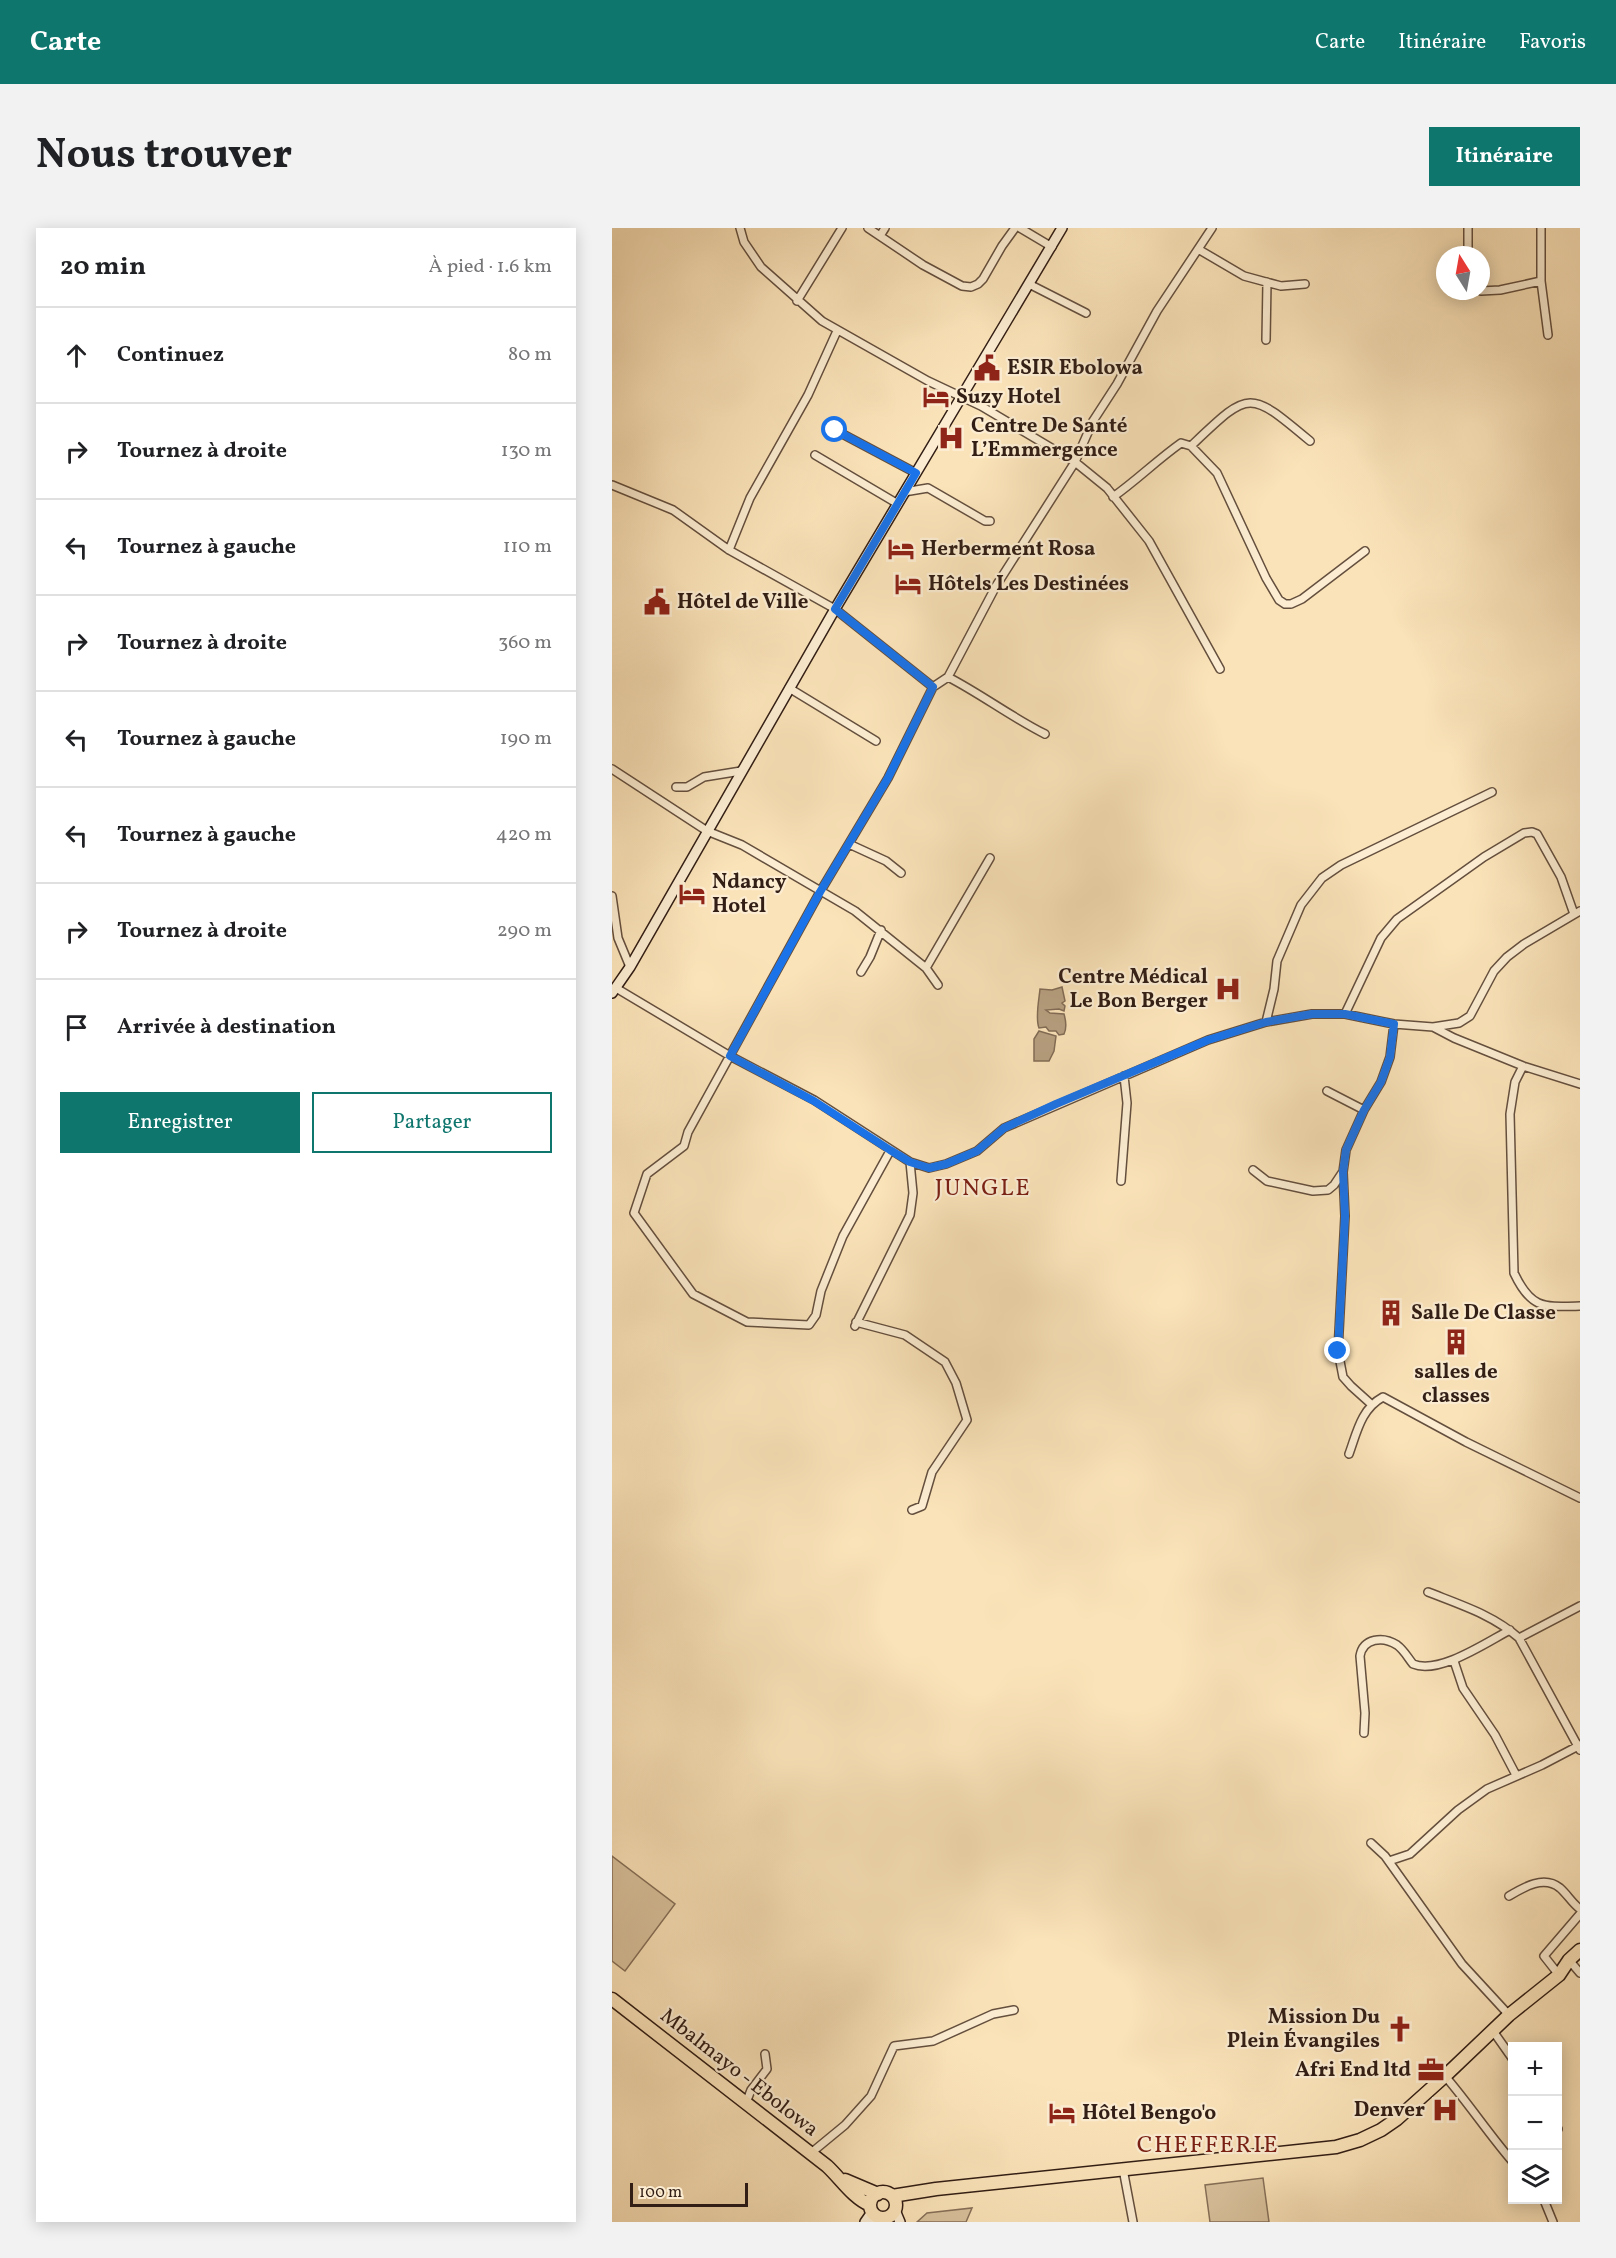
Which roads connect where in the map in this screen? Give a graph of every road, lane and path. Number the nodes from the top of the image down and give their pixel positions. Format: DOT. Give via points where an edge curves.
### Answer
graph roads {
  1 [pos="740,228"];
  2 [pos="842,228"];
  3 [pos="867,228"];
  4 [pos="885,228"];
  5 [pos="1018,228"];
  6 [pos="1062,228"];
  7 [pos="1212,228"];
  8 [pos="1468,228"];
  9 [pos="1541,228"];
  10 [pos="880,236"];
  11 [pos="1468,246"];
  12 [pos="1052,247"];
  13 [pos="1198,249"];
  14 [pos="1541,281"];
  15 [pos="1267,282"];
  16 [pos="1029,284"];
  17 [pos="1305,284"];
  18 [pos="1490,290"];
  19 [pos="797,301"];
  20 [pos="1086,313"];
  21 [pos="837,331"];
  22 [pos="1548,335"];
  23 [pos="1266,340"];
  24 [pos="960,397"];
  25 [pos="835,430"];
  26 [pos="1310,441"];
  27 [pos="1191,446"];
  28 [pos="815,455"];
  29 [pos="1075,462"];
  30 [pos="916,473"];
  31 [pos="612,485"];
  32 [pos="904,492"];
  33 [pos="1113,497"];
  34 [pos="898,504"];
  35 [pos="990,521"];
  36 [pos="729,550"];
  37 [pos="1365,551"];
  38 [pos="835,609"];
  39 [pos="1220,669"];
  40 [pos="948,677"];
  41 [pos="933,687"];
  42 [pos="789,688"];
  43 [pos="1044,734"];
  44 [pos="876,741"];
  45 [pos="612,769"];
  46 [pos="741,771"];
  47 [pos="676,788"];
  48 [pos="1492,792"];
  49 [pos="706,831"];
  50 [pos="849,844"];
  51 [pos="990,858"];
  52 [pos="901,873"];
  53 [pos="820,892"];
  54 [pos="612,896"];
  55 [pos="1577,913"];
  56 [pos="880,930"];
  57 [pos="630,967"];
  58 [pos="926,968"];
  59 [pos="861,972"];
  60 [pos="938,985"];
  61 [pos="614,991"];
  62 [pos="1345,1014"];
  63 [pos="1266,1022"];
  64 [pos="1394,1024"];
  65 [pos="1433,1027"];
  66 [pos="730,1056"];
  67 [pos="1523,1066"];
  68 [pos="1124,1076"];
  69 [pos="1580,1084"];
  70 [pos="1327,1091"];
  71 [pos="1364,1110"];
  72 [pos="890,1150"];
  73 [pos="910,1162"];
  74 [pos="1253,1170"];
  75 [pos="1343,1172"];
  76 [pos="1121,1181"];
  77 [pos="1580,1306"];
  78 [pos="1371,1404"];
  79 [pos="1349,1454"];
  80 [pos="1580,1498"];
  81 [pos="912,1510"];
  82 [pos="1428,1592"];
  83 [pos="1580,1606"];
  84 [pos="1510,1630"];
  85 [pos="1519,1638"];
  86 [pos="1454,1661"];
  87 [pos="1364,1733"];
  88 [pos="1579,1747"];
  89 [pos="1516,1775"];
  90 [pos="1371,1842"];
  91 [pos="1389,1861"];
  92 [pos="1509,1896"];
  93 [pos="1580,1912"];
  94 [pos="1580,1950"];
  95 [pos="1569,1960"];
  96 [pos="1580,1972"];
  97 [pos="1559,1975"];
  98 [pos="612,1999"];
  99 [pos="1014,2010"];
  100 [pos="1509,2015"];
  101 [pos="1493,2031"];
  102 [pos="1508,2052"];
  103 [pos="765,2054"];
  104 [pos="1445,2076"];
  105 [pos="746,2103"];
  106 [pos="811,2153"];
  107 [pos="1508,2156"];
  108 [pos="1123,2169"];
  109 [pos="841,2178"];
  110 [pos="878,2194"];
  111 [pos="1546,2204"];
  112 [pos="896,2208"];
  113 [pos="876,2217"];
  114 [pos="1133,2222"];
  115 [pos="1553,2222"];
  1 -- 19 [label="street" via="744,242 761,267"];
  2 -- 19 [label="street"];
  3 -- 10 [label="street"];
  4 -- 10 [label="street"];
  5 -- 10 [label="street" via="1002,246 983,279 971,287 923,265"];
  5 -- 12 [label="street"];
  6 -- 12 [label="street"];
  7 -- 13 [label="street"];
  8 -- 11 [label="street"];
  9 -- 14 [label="street"];
  12 -- 16 [label="street"];
  13 -- 15 [label="street" via="1244,276"];
  13 -- 29 [label="street" via="1157,310 1093,422"];
  14 -- 18 [label="street"];
  14 -- 22 [label="street"];
  15 -- 17 [label="street" via="1281,286"];
  15 -- 23 [label="street"];
  16 -- 20 [label="street"];
  16 -- 24 [label="street"];
  19 -- 21 [label="street"];
  21 -- 24 [label="street"];
  21 -- 36 [label="street" via="808,395 750,498"];
  24 -- 29 [label="street"];
  24 -- 30 [label="street"];
  25 -- 30 [label="street"];
  26 -- 27 [label="street" via="1273,410 1248,402 1225,413"];
  27 -- 33 [label="street" via="1180,443"];
  27 -- 37 [label="street" via="1217,473 1266,578 1285,604 1302,599"];
  28 -- 34 [label="street"];
  29 -- 33 [label="street"];
  29 -- 40 [label="street" via="996,586"];
  30 -- 32 [label="street"];
  31 -- 36 [label="street" via="673,510"];
  32 -- 34 [label="street"];
  32 -- 35 [label="street" via="928,488"];
  33 -- 39 [label="street" via="1149,541"];
  34 -- 38 [label="street"];
  36 -- 38 [label="street"];
  38 -- 41 [label="street"];
  38 -- 42 [label="street"];
  40 -- 41 [label="street"];
  40 -- 43 [label="street"];
  41 -- 50 [label="street" via="888,778"];
  42 -- 44 [label="street"];
  42 -- 46 [label="street"];
  45 -- 49 [label="street"];
  46 -- 47 [label="street" via="704,777 687,787"];
  46 -- 49 [label="street"];
  48 -- 63 [label="street" via="1341,865 1322,878 1301,905 1277,961"];
  49 -- 53 [label="street" via="742,845"];
  49 -- 57 [label="street"];
  50 -- 52 [label="street" via="886,861"];
  50 -- 53 [label="street"];
  51 -- 58 [label="street"];
  53 -- 56 [label="street"];
  53 -- 66 [label="street"];
  54 -- 57 [label="street" via="618,938"];
  55 -- 62 [label="street" via="1537,834 1524,833 1397,919 1381,938"];
  55 -- 65 [label="street" via="1507,957 1494,971 1465,1021"];
  56 -- 58 [label="street"];
  56 -- 59 [label="street"];
  57 -- 61 [label="street"];
  58 -- 60 [label="street"];
  61 -- 66 [label="street"];
  62 -- 63 [label="street" via="1312,1014"];
  62 -- 64 [label="street"];
  63 -- 68 [label="street" via="1208,1040"];
  64 -- 65 [label="street"];
  64 -- 71 [label="street" via="1390,1057"];
  65 -- 67 [label="street"];
  66 -- 72 [label="street" via="814,1101"];
  66 -- 72 [label="street" via="684,1146 647,1174 634,1213 693,1294 747,1322 809,1325 843,1236"];
  67 -- 69 [label="street"];
  67 -- 77 [label="street" via="1515,1082 1510,1114 1514,1273 1523,1293 1531,1299 1546,1305"];
  68 -- 73 [label="street" via="1004,1128 977,1151 946,1164 929,1168"];
  68 -- 76 [label="street" via="1127,1103"];
  70 -- 71 [label="street"];
  71 -- 75 [label="street" via="1346,1150"];
  72 -- 73 [label="street"];
  73 -- 81 [label="street" via="910,1215 855,1325 905,1335 945,1362 956,1383 967,1420 932,1473 922,1506"];
  74 -- 75 [label="street" via="1267,1181 1313,1191 1328,1190"];
  75 -- 78 [label="street" via="1345,1216 1338,1351 1343,1377"];
  78 -- 79 [label="street"];
  78 -- 80 [label="street" via="1383,1397"];
  82 -- 84 [label="street" via="1480,1612"];
  83 -- 85 [label="street"];
  84 -- 85 [label="street"];
  84 -- 86 [label="street"];
  85 -- 88 [label="street"];
  86 -- 87 [label="street" via="1418,1666 1389,1641 1377,1639 1366,1643 1360,1656"];
  86 -- 89 [label="street" via="1463,1688"];
  88 -- 89 [label="street"];
  89 -- 91 [label="street" via="1458,1810 1410,1854"];
  90 -- 91 [label="street"];
  91 -- 100 [label="street" via="1462,1964"];
  92 -- 93 [label="street" via="1539,1882 1558,1886"];
  93 -- 97 [label="street" via="1544,1956"];
  94 -- 95 [label="highway"];
  95 -- 96 [label="street"];
  95 -- 97 [label="highway"];
  97 -- 100 [label="highway"];
  98 -- 105 [label="highway, Mbalmayo - Ebolowa"];
  99 -- 106 [label="street" via="993,2014 933,2041 894,2046 871,2096 845,2125"];
  100 -- 101 [label="highway"];
  101 -- 102 [label="street"];
  101 -- 104 [label="highway"];
  103 -- 105 [label="street" via="767,2070"];
  104 -- 107 [label="street"];
  104 -- 108 [label="highway" via="1397,2119 1360,2140 1336,2146"];
  105 -- 106 [label="highway, Mbalmayo - Ebolowa"];
  106 -- 109 [label="highway, Mbalmayo - Ebolowa"];
  108 -- 112 [label="highway" via="936,2189"];
  108 -- 114 [label="street"];
  109 -- 110 [label="highway, Mbalmayo - Ebolowa"];
  109 -- 113 [label="highway, Mbalmayo - Ebolowa"];
  110 -- 112 [label="highway, Mbalmayo - Ebolowa" via="887,2193"];
  110 -- 113 [label="highway" via="872,2198"];
  111 -- 115 [label="street"];
  112 -- 113 [label="highway" via="890,2217"];
}
